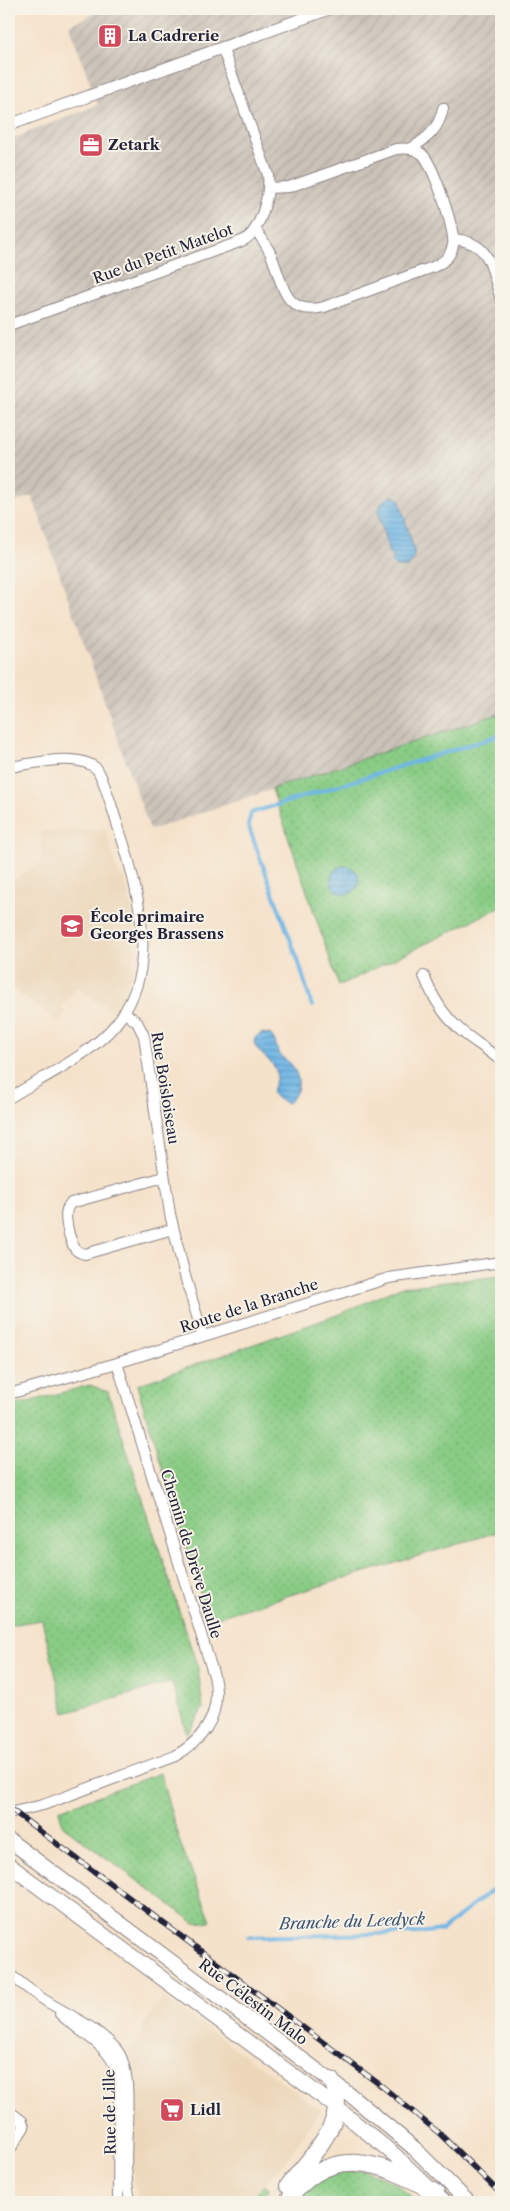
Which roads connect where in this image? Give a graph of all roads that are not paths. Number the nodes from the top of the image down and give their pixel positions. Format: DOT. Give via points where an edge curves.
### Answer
graph roads {
  1 [pos="329,9"];
  2 [pos="222,48"];
  3 [pos="443,108"];
  4 [pos="9,124"];
  5 [pos="410,149"];
  6 [pos="268,188"];
  7 [pos="256,230"];
  8 [pos="454,239"];
  9 [pos="501,299"];
  10 [pos="9,325"];
  11 [pos="9,768"];
  12 [pos="424,976"];
  13 [pos="124,1012"];
  14 [pos="501,1061"];
  15 [pos="9,1098"];
  16 [pos="164,1177"];
  17 [pos="173,1229"];
  18 [pos="501,1262"];
  19 [pos="203,1336"];
  20 [pos="117,1363"];
  21 [pos="9,1394"];
  22 [pos="61,1797"];
  23 [pos="9,1806"];
  24 [pos="9,1812"];
  25 [pos="9,1840"];
  26 [pos="9,1865"];
  27 [pos="9,1974"];
  28 [pos="44,2000"];
  29 [pos="331,2080"];
  30 [pos="336,2107"];
  31 [pos="9,2111"];
  32 [pos="9,2150"];
  33 [pos="440,2198"];
  34 [pos="118,2202"];
  35 [pos="131,2202"];
  36 [pos="276,2202"];
  37 [pos="287,2202"];
  38 [pos="468,2202"];
  1 -- 2 [label="street"];
  2 -- 4 [label="street"];
  2 -- 6 [label="street, Rue du Petit Matelot" via="267,170"];
  3 -- 5 [label="street" via="436,129"];
  5 -- 6 [label="street" via="392,150 289,187"];
  5 -- 8 [label="street" via="427,160"];
  6 -- 7 [label="street, Rue du Petit Matelot"];
  7 -- 8 [label="street" via="268,247 289,300 299,307 312,309 438,266 450,253"];
  7 -- 10 [label="street, Rue du Petit Matelot" via="242,241"];
  8 -- 9 [label="street" via="472,242 484,250"];
  11 -- 13 [label="street" via="80,760 100,773 125,848 143,928 143,952 136,983"];
  12 -- 14 [label="street" via="434,999 448,1017"];
  13 -- 15 [label="street" via="94,1044"];
  13 -- 16 [label="street, Rue Boisloiseau" via="137,1022 144,1036"];
  16 -- 17 [label="street, Rue Boisloiseau"];
  16 -- 17 [label="street" via="71,1203 66,1210 66,1218 74,1247 84,1254"];
  17 -- 19 [label="street, Rue Boisloiseau"];
  18 -- 19 [label="street, Route de la Branche" via="389,1278"];
  19 -- 20 [label="street, Route de la Branche"];
  20 -- 21 [label="street, Route de la Branche"];
  20 -- 22 [label="street, Chemin de Drève Daulle" via="215,1683 216,1705 201,1736 176,1756"];
  22 -- 23 [label="street"];
  22 -- 24 [label="street" via="38,1807"];
  25 -- 29 [label="main road, Rue Célestin Malo"];
  26 -- 30 [label="main road"];
  27 -- 28 [label="street, Rue de Lille"];
  28 -- 34 [label="street, Rue de Lille" via="107,2052 116,2066"];
  28 -- 35 [label="street, Rue de Lille" via="113,2045 124,2062 127,2078 126,2174"];
  29 -- 30 [label="highway" via="336,2092"];
  29 -- 38 [label="main road, Rue Célestin Malo" via="406,2141"];
  30 -- 33 [label="main road" via="393,2153"];
  30 -- 36 [label="highway" via="321,2144"];
  31 -- 32 [label="street" via="22,2121 24,2127"];
  33 -- 37 [label="highway" via="388,2169 352,2162 315,2174"];
}
